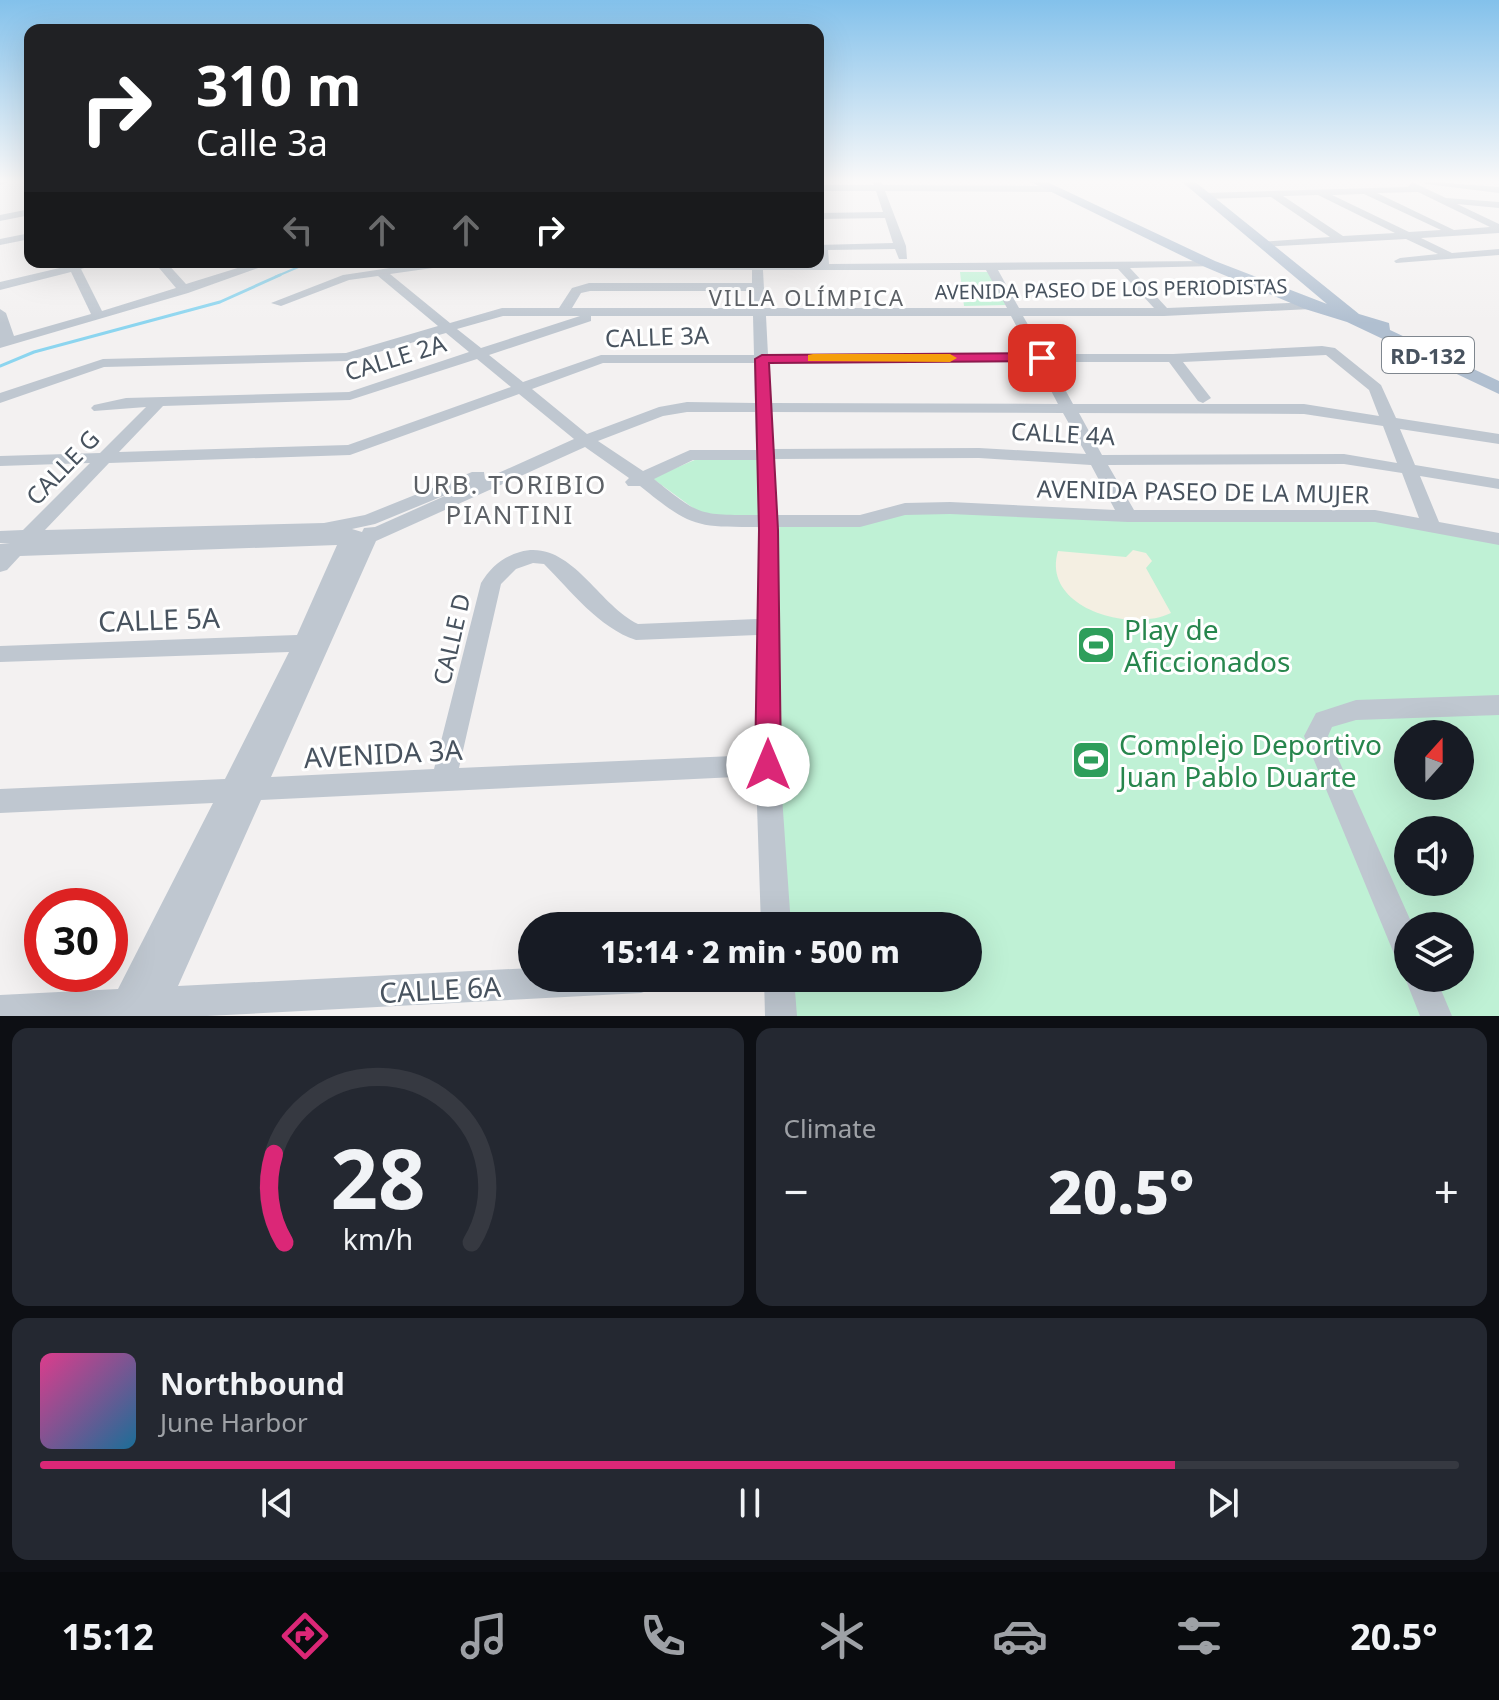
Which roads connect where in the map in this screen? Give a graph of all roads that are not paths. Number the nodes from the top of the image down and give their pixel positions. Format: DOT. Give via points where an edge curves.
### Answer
graph roads {
  1 [pos="895,228"];
  2 [pos="1135,228"];
  3 [pos="1254,228"];
  4 [pos="1324,228"];
  5 [pos="1393,228"];
  6 [pos="1447,228"];
  7 [pos="1499,229"];
  8 [pos="1455,232"];
  9 [pos="1407,235"];
  10 [pos="24,237"];
  11 [pos="1340,239"];
  12 [pos="0,242"];
  13 [pos="1271,243"];
  14 [pos="901,246"];
  15 [pos="824,247"];
  16 [pos="1499,252"];
  17 [pos="1450,256"];
  18 [pos="1400,261"];
  19 [pos="1210,264"];
  20 [pos="824,266"];
  21 [pos="990,267"];
  22 [pos="1122,267"];
  23 [pos="63,268"];
  24 [pos="74,268"];
  25 [pos="165,268"];
  26 [pos="251,268"];
  27 [pos="411,268"];
  28 [pos="757,268"];
  29 [pos="906,268"];
  30 [pos="374,273"];
  31 [pos="0,286"];
  32 [pos="756,287"];
  33 [pos="184,290"];
  34 [pos="277,303"];
  35 [pos="1311,305"];
  36 [pos="563,312"];
  37 [pos="1164,312"];
  38 [pos="0,313"];
  39 [pos="601,313"];
  40 [pos="757,313"];
  41 [pos="1016,313"];
  42 [pos="98,316"];
  43 [pos="1357,321"];
  44 [pos="1383,327"];
  45 [pos="443,329"];
  46 [pos="5,343"];
  47 [pos="476,355"];
  48 [pos="1042,358"];
  49 [pos="1173,358"];
  50 [pos="762,359"];
  51 [pos="1499,380"];
  52 [pos="1499,388"];
  53 [pos="519,390"];
  54 [pos="0,398"];
  55 [pos="1203,398"];
  56 [pos="159,402"];
  57 [pos="762,402"];
  58 [pos="1066,404"];
  59 [pos="99,408"];
  60 [pos="1388,417"];
  61 [pos="1499,428"];
  62 [pos="576,439"];
  63 [pos="1499,439"];
  64 [pos="765,454"];
  65 [pos="104,458"];
  66 [pos="1097,460"];
  67 [pos="0,461"];
  68 [pos="1408,472"];
  69 [pos="636,481"];
  70 [pos="1499,484"];
  71 [pos="1128,516"];
  72 [pos="768,525"];
  73 [pos="1432,528"];
  74 [pos="360,530"];
  75 [pos="0,537"];
  76 [pos="1499,539"];
  77 [pos="14,545"];
  78 [pos="0,565"];
  79 [pos="767,627"];
  80 [pos="312,643"];
  81 [pos="0,654"];
  82 [pos="1499,705"];
  83 [pos="768,765"];
  84 [pos="444,780"];
  85 [pos="243,789"];
  86 [pos="0,801"];
  87 [pos="775,912"];
  88 [pos="1394,917"];
  89 [pos="518,986"];
  90 [pos="780,992"];
  91 [pos="1426,992"];
  92 [pos="138,1010"];
  93 [pos="0,1011"];
  94 [pos="781,1016"];
  95 [pos="1436,1016"];
  1 -- 14 [label="street"];
  2 -- 19 [label="main road"];
  3 -- 13 [label="main road, RD-132"];
  4 -- 11 [label="street"];
  5 -- 9 [label="street"];
  6 -- 8 [label="street"];
  7 -- 8 [label="street"];
  8 -- 9 [label="street"];
  9 -- 11 [label="street"];
  9 -- 17 [label="street"];
  10 -- 12 [label="street"];
  11 -- 13 [label="street"];
  13 -- 43 [label="main road, RD-132"];
  13 -- 44 [label="main road, RD-132"];
  14 -- 15 [label="street"];
  14 -- 29 [label="street"];
  16 -- 17 [label="street"];
  17 -- 18 [label="street"];
  19 -- 22 [label="street"];
  19 -- 35 [label="main road"];
  20 -- 29 [label="street"];
  21 -- 22 [label="street"];
  21 -- 29 [label="street"];
  21 -- 41 [label="street"];
  22 -- 37 [label="street"];
  23 -- 31 [label="street"];
  24 -- 42 [label="street"];
  25 -- 33 [label="street"];
  26 -- 33 [label="street"];
  27 -- 30 [label="street"];
  28 -- 32 [label="street"];
  30 -- 34 [label="street" via="347,277"];
  30 -- 45 [label="street, AVENIDA PASEO DE LA MUJER"];
  32 -- 36 [label="street" via="581,288"];
  32 -- 40 [label="street"];
  33 -- 42 [label="street"];
  35 -- 37 [label="street, AVENIDA PASEO DE LOS PERIODISTAS"];
  35 -- 43 [label="main road"];
  36 -- 39 [label="street, AVENIDA PASEO DE LOS PERIODISTAS"];
  36 -- 45 [label="street, AVENIDA PASEO DE LOS PERIODISTAS" via="502,312"];
  37 -- 41 [label="street, AVENIDA PASEO DE LOS PERIODISTAS"];
  38 -- 46 [label="street"];
  39 -- 40 [label="street, AVENIDA PASEO DE LOS PERIODISTAS"];
  39 -- 47 [label="street, CALLE 2A"];
  40 -- 41 [label="street, AVENIDA PASEO DE LOS PERIODISTAS"];
  40 -- 50 [label="street"];
  41 -- 48 [label="street"];
  42 -- 46 [label="street"];
  43 -- 44 [label="main road"];
  43 -- 52 [label="main road, RD-132"];
  44 -- 51 [label="main road, RD-132"];
  45 -- 47 [label="street, AVENIDA PASEO DE LA MUJER"];
  45 -- 54 [label="street, AVENIDA PASEO DE LOS PERIODISTAS" via="347,357 103,363"];
  47 -- 53 [label="street, AVENIDA PASEO DE LA MUJER"];
  47 -- 56 [label="street, CALLE 2A" via="350,396"];
  48 -- 49 [label="street, CALLE 3A"];
  48 -- 50 [label="street, CALLE 3A"];
  48 -- 58 [label="street"];
  49 -- 55 [label="street"];
  49 -- 60 [label="street, CALLE 3A" via="1330,351 1376,388"];
  50 -- 53 [label="street, CALLE 3A" via="601,359"];
  50 -- 57 [label="street"];
  53 -- 62 [label="street, AVENIDA PASEO DE LA MUJER"];
  53 -- 65 [label="street, CALLE 3A" via="350,450"];
  55 -- 58 [label="street"];
  55 -- 60 [label="street" via="1304,401"];
  56 -- 59 [label="street, CALLE 2A"];
  56 -- 65 [label="street, CALLE G"];
  57 -- 58 [label="street"];
  57 -- 62 [label="street" via="671,409"];
  57 -- 64 [label="street"];
  58 -- 60 [label="street" via="1304,409"];
  58 -- 66 [label="street"];
  60 -- 61 [label="street"];
  60 -- 63 [label="street"];
  60 -- 68 [label="street"];
  62 -- 69 [label="street, AVENIDA PASEO DE LA MUJER"];
  62 -- 74 [label="street"];
  64 -- 66 [label="street, CALLE 4A" via="979,453"];
  64 -- 69 [label="street, CALLE 4A" via="690,455"];
  64 -- 72 [label="street"];
  65 -- 67 [label="street, CALLE 3A"];
  65 -- 77 [label="street, CALLE G"];
  66 -- 68 [label="street, CALLE 4A" via="1344,459"];
  66 -- 71 [label="street"];
  68 -- 70 [label="street, CALLE 4A"];
  68 -- 73 [label="street"];
  69 -- 72 [label="street, AVENIDA PASEO DE LA MUJER" via="676,519 702,530"];
  71 -- 72 [label="street, AVENIDA PASEO DE LA MUJER" via="905,509 854,531"];
  71 -- 73 [label="street, AVENIDA PASEO DE LA MUJER" via="1375,516"];
  72 -- 79 [label="street"];
  73 -- 76 [label="street, AVENIDA PASEO DE LA MUJER"];
  74 -- 77 [label="street"];
  74 -- 80 [label="street"];
  75 -- 77 [label="street"];
  77 -- 78 [label="street, CALLE G"];
  79 -- 83 [label="street"];
  79 -- 84 [label="street, CALLE D" via="636,632 617,623 551,559 522,558 501,568 491,583"];
  80 -- 81 [label="street, CALLE 5A"];
  80 -- 85 [label="street"];
  82 -- 88 [label="street" via="1356,710 1324,720 1316,736"];
  83 -- 84 [label="street, AVENIDA 3A"];
  83 -- 87 [label="street"];
  84 -- 85 [label="street, AVENIDA 3A"];
  85 -- 86 [label="street, AVENIDA 3A"];
  85 -- 92 [label="street"];
  89 -- 92 [label="street, CALLE 6A"];
  90 -- 94 [label="street"];
  91 -- 95 [label="street"];
  92 -- 93 [label="street, CALLE 6A"];
}
